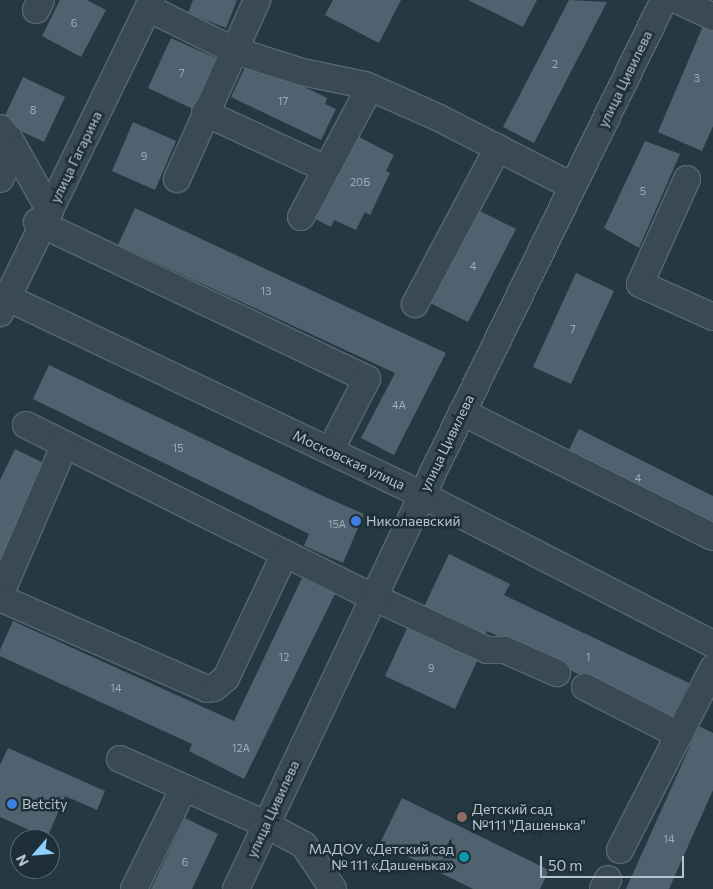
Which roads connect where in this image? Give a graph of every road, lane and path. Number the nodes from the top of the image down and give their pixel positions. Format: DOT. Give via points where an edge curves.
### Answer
graph roads {
  1 [pos="257,0"];
  2 [pos="664,0"];
  3 [pos="677,0"];
  4 [pos="150,4"];
  5 [pos="713,18"];
  6 [pos="233,50"];
  7 [pos="370,87"];
  8 [pos="205,114"];
  9 [pos="0,128"];
  10 [pos="498,148"];
  11 [pos="15,150"];
  12 [pos="326,169"];
  13 [pos="0,179"];
  14 [pos="177,179"];
  15 [pos="687,179"];
  16 [pos="572,186"];
  17 [pos="301,217"];
  18 [pos="43,220"];
  19 [pos="5,294"];
  20 [pos="416,304"];
  21 [pos="713,317"];
  22 [pos="462,412"];
  23 [pos="26,425"];
  24 [pos="64,444"];
  25 [pos="330,451"];
  26 [pos="422,495"];
  27 [pos="713,537"];
  28 [pos="285,553"];
  29 [pos="0,596"];
  30 [pos="374,597"];
  31 [pos="713,644"];
  32 [pos="713,668"];
  33 [pos="557,673"];
  34 [pos="585,687"];
  35 [pos="679,735"];
  36 [pos="120,759"];
  37 [pos="184,788"];
  38 [pos="265,824"];
  39 [pos="620,850"];
  40 [pos="134,889"];
  41 [pos="236,889"];
  42 [pos="333,889"];
  1 -- 6 [label="street"];
  2 -- 16 [label="street, улица Цивилева"];
  3 -- 5 [label="street"];
  4 -- 6 [label="street"];
  4 -- 18 [label="street, улица Гагарина"];
  6 -- 7 [label="street" via="302,72"];
  6 -- 8 [label="street"];
  7 -- 10 [label="street"];
  7 -- 12 [label="street"];
  8 -- 12 [label="street"];
  8 -- 14 [label="street"];
  9 -- 11 [label="street"];
  10 -- 16 [label="street"];
  10 -- 20 [label="street"];
  11 -- 13 [label="street"];
  11 -- 18 [label="street"];
  12 -- 17 [label="street"];
  15 -- 21 [label="street" via="640,284"];
  16 -- 22 [label="street, улица Цивилева"];
  18 -- 19 [label="street, улица Гагарина"];
  18 -- 25 [label="street" via="367,379"];
  19 -- 25 [label="street, Московская улица"];
  22 -- 26 [label="street, улица Цивилева"];
  22 -- 27 [label="street"];
  23 -- 24 [label="street"];
  24 -- 28 [label="street"];
  24 -- 29 [label="street"];
  25 -- 26 [label="street, Московская улица"];
  26 -- 30 [label="street, улица Цивилева"];
  26 -- 31 [label="street, Московская улица"];
  28 -- 29 [label="street" via="226,678 207,690"];
  28 -- 30 [label="street"];
  30 -- 33 [label="street" via="487,650 505,650"];
  30 -- 38 [label="street, улица Цивилева"];
  32 -- 35 [label="street"];
  34 -- 35 [label="street"];
  35 -- 39 [label="street"];
  36 -- 37 [label="street"];
  37 -- 38 [label="street"];
  37 -- 40 [label="street"];
  38 -- 41 [label="street, улица Цивилева"];
  38 -- 42 [label="street" via="304,845"];
}
